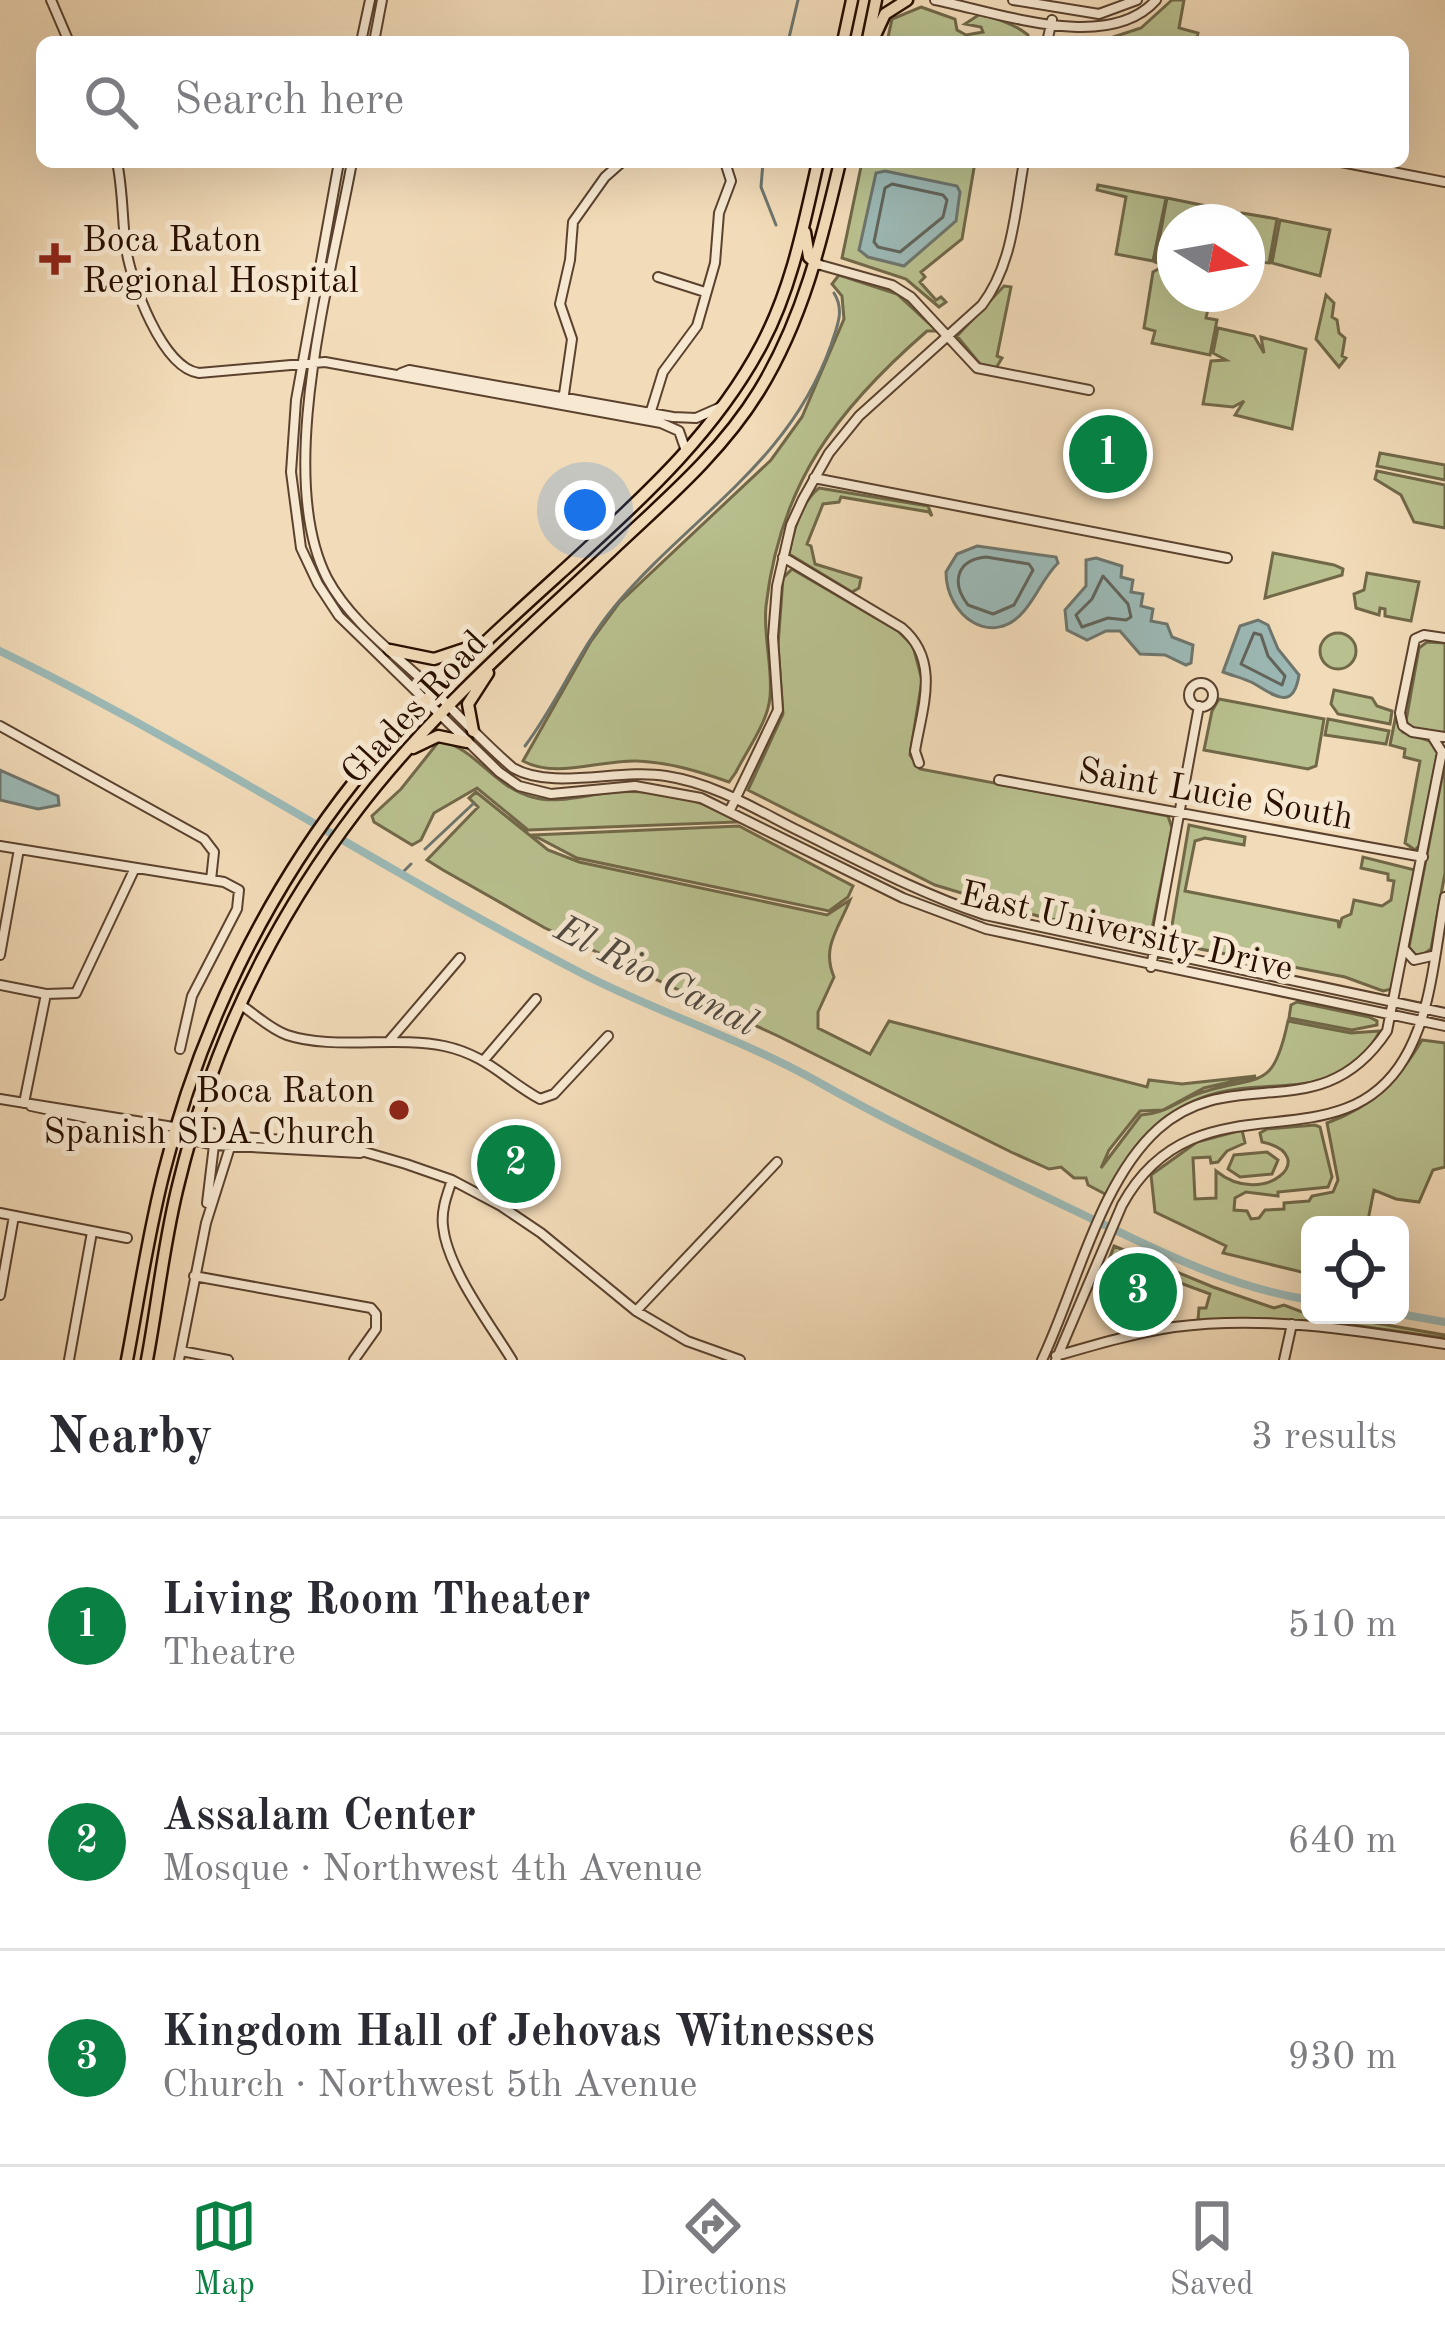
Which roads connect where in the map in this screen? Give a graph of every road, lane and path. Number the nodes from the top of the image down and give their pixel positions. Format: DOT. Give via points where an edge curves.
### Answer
graph roads {
  1 [pos="51,0"];
  2 [pos="370,0"];
  3 [pos="382,0"];
  4 [pos="852,0"];
  5 [pos="876,0"];
  6 [pos="907,0"];
  7 [pos="935,0"];
  8 [pos="1013,0"];
  9 [pos="1137,0"];
  10 [pos="1156,0"];
  11 [pos="1054,8"];
  12 [pos="1051,23"];
  13 [pos="66,36"];
  14 [pos="363,36"];
  15 [pos="375,36"];
  16 [pos="844,36"];
  17 [pos="871,36"];
  18 [pos="873,36"];
  19 [pos="1048,36"];
  20 [pos="118,168"];
  21 [pos="339,168"];
  22 [pos="351,168"];
  23 [pos="608,168"];
  24 [pos="727,168"];
  25 [pos="817,168"];
  26 [pos="840,168"];
  27 [pos="1023,168"];
  28 [pos="1372,168"];
  29 [pos="1445,182"];
  30 [pos="804,222"];
  31 [pos="817,264"];
  32 [pos="658,278"];
  33 [pos="705,292"];
  34 [pos="947,337"];
  35 [pos="303,362"];
  36 [pos="316,362"];
  37 [pos="1089,390"];
  38 [pos="563,402"];
  39 [pos="725,405"];
  40 [pos="649,417"];
  41 [pos="686,453"];
  42 [pos="814,478"];
  43 [pos="605,533"];
  44 [pos="783,557"];
  45 [pos="1226,558"];
  46 [pos="597,564"];
  47 [pos="1445,638"];
  48 [pos="488,641"];
  49 [pos="508,647"];
  50 [pos="390,650"];
  51 [pos="429,696"];
  52 [pos="1198,706"];
  53 [pos="443,711"];
  54 [pos="0,726"];
  55 [pos="1432,736"];
  56 [pos="470,737"];
  57 [pos="1445,737"];
  58 [pos="1444,751"];
  59 [pos="404,752"];
  60 [pos="919,763"];
  61 [pos="1000,780"];
  62 [pos="736,799"];
  63 [pos="730,810"];
  64 [pos="1179,812"];
  65 [pos="0,846"];
  66 [pos="20,849"];
  67 [pos="1423,857"];
  68 [pos="135,868"];
  69 [pos="211,880"];
  70 [pos="1445,897"];
  71 [pos="1405,949"];
  72 [pos="1154,952"];
  73 [pos="0,955"];
  74 [pos="1434,955"];
  75 [pos="460,958"];
  76 [pos="1151,967"];
  77 [pos="0,985"];
  78 [pos="46,994"];
  79 [pos="536,999"];
  80 [pos="239,1003"];
  81 [pos="1394,1004"];
  82 [pos="1423,1010"];
  83 [pos="1445,1013"];
  84 [pos="1392,1016"];
  85 [pos="1419,1022"];
  86 [pos="1445,1026"];
  87 [pos="608,1036"];
  88 [pos="389,1041"];
  89 [pos="179,1049"];
  90 [pos="484,1060"];
  91 [pos="30,1085"];
  92 [pos="0,1099"];
  93 [pos="25,1103"];
  94 [pos="40,1104"];
  95 [pos="175,1132"];
  96 [pos="192,1136"];
  97 [pos="214,1145"];
  98 [pos="230,1147"];
  99 [pos="365,1152"];
  100 [pos="777,1162"];
  101 [pos="452,1180"];
  102 [pos="0,1213"];
  103 [pos="14,1216"];
  104 [pos="206,1223"];
  105 [pos="92,1232"];
  106 [pos="127,1238"];
  107 [pos="1088,1252"];
  108 [pos="1099,1256"];
  109 [pos="194,1276"];
  110 [pos="0,1295"];
  111 [pos="636,1311"];
  112 [pos="1292,1324"];
  113 [pos="1445,1344"];
  114 [pos="180,1356"];
  115 [pos="1057,1358"];
  116 [pos="69,1360"];
  117 [pos="128,1360"];
  118 [pos="147,1360"];
  119 [pos="228,1360"];
  120 [pos="353,1360"];
  121 [pos="512,1360"];
  122 [pos="740,1360"];
  123 [pos="1043,1360"];
  124 [pos="1284,1360"];
  1 -- 13 [label="street"];
  2 -- 14 [label="street"];
  3 -- 15 [label="street"];
  4 -- 16 [label="main road"];
  5 -- 17 [label="main road"];
  6 -- 18 [label="main road" via="885,14"];
  7 -- 12 [label="street"];
  8 -- 11 [label="street"];
  9 -- 11 [label="street" via="1099,14"];
  10 -- 12 [label="street" via="1118,25"];
  11 -- 12 [label="street"];
  12 -- 19 [label="street"];
  20 -- 35 [label="street" via="133,276 174,361 200,374"];
  21 -- 35 [label="street"];
  22 -- 36 [label="street"];
  23 -- 38 [label="street" via="573,222 560,304 572,339"];
  24 -- 33 [label="street" via="731,181"];
  25 -- 30 [label="main road, Glades Road"];
  26 -- 31 [label="main road, Glades Road"];
  27 -- 34 [label="street" via="1002,275"];
  28 -- 29 [label="street"];
  30 -- 31 [label="main road"];
  30 -- 39 [label="main road, Glades Road" via="773,320"];
  31 -- 34 [label="street" via="892,285"];
  31 -- 46 [label="main road, Glades Road" via="744,414"];
  32 -- 33 [label="street"];
  33 -- 40 [label="street" via="694,333 663,372"];
  34 -- 37 [label="street" via="977,368"];
  34 -- 42 [label="street" via="859,416"];
  35 -- 36 [label="street"];
  35 -- 51 [label="street" via="291,472 304,556 339,616"];
  36 -- 38 [label="street" via="409,370"];
  36 -- 50 [label="street" via="304,461 317,553 340,599"];
  38 -- 40 [label="street"];
  39 -- 40 [label="street" via="696,418"];
  39 -- 41 [label="main road, Glades Road"];
  40 -- 41 [label="street" via="674,427"];
  41 -- 43 [label="main road, Glades Road"];
  42 -- 44 [label="street"];
  42 -- 45 [label="street"];
  43 -- 46 [label="main road"];
  43 -- 48 [label="main road, Glades Road"];
  44 -- 60 [label="street" via="917,643 927,674 914,751"];
  44 -- 62 [label="street" via="773,625 778,710"];
  46 -- 49 [label="main road, Glades Road"];
  47 -- 55 [label="street" via="1419,636 1414,643 1401,720"];
  48 -- 50 [label="main road" via="434,658"];
  48 -- 51 [label="main road, Glades Road"];
  49 -- 53 [label="main road, Glades Road"];
  49 -- 56 [label="main road" via="470,699"];
  50 -- 51 [label="street"];
  51 -- 53 [label="street, East University Drive"];
  51 -- 95 [label="main road, Glades Road" via="307,848 228,988"];
  52 -- 64 [label="street"];
  53 -- 56 [label="street, East University Drive"];
  53 -- 59 [label="main road, Glades Road"];
  54 -- 69 [label="street" via="203,839 214,852"];
  55 -- 57 [label="street"];
  55 -- 58 [label="street"];
  56 -- 59 [label="main road" via="436,736"];
  56 -- 62 [label="street, East University Drive" via="534,777 650,774"];
  56 -- 63 [label="street, East University Drive" via="509,781 541,793 652,788"];
  58 -- 67 [label="street"];
  59 -- 80 [label="main road, Glades Road" via="324,857"];
  61 -- 64 [label="street, Saint Lucie South"];
  62 -- 63 [label="street"];
  62 -- 72 [label="street, East University Drive" via="962,908"];
  63 -- 76 [label="street, East University Drive" via="962,922"];
  64 -- 67 [label="street, Saint Lucie South"];
  64 -- 72 [label="street"];
  65 -- 66 [label="street"];
  66 -- 68 [label="street"];
  66 -- 73 [label="street"];
  67 -- 71 [label="street"];
  68 -- 69 [label="street"];
  68 -- 78 [label="street" via="81,987 69,996"];
  69 -- 89 [label="street" via="234,885 241,896 200,976"];
  70 -- 74 [label="street"];
  71 -- 74 [label="street" via="1420,961"];
  71 -- 81 [label="street"];
  72 -- 76 [label="street"];
  72 -- 81 [label="street, East University Drive"];
  74 -- 82 [label="street"];
  75 -- 88 [label="street"];
  76 -- 84 [label="street, East University Drive"];
  77 -- 78 [label="street"];
  78 -- 91 [label="street"];
  79 -- 90 [label="street"];
  80 -- 88 [label="street" via="291,1036"];
  80 -- 96 [label="main road, Glades Road"];
  81 -- 82 [label="street, East University Drive"];
  81 -- 84 [label="street"];
  82 -- 83 [label="street, East University Drive"];
  82 -- 85 [label="street"];
  84 -- 85 [label="street, East University Drive"];
  84 -- 107 [label="street" via="1375,1049 1336,1081 1226,1096 1169,1121 1126,1168"];
  85 -- 86 [label="street, East University Drive"];
  85 -- 108 [label="street" via="1399,1067 1358,1103 1319,1118 1223,1126 1185,1141 1144,1173"];
  87 -- 90 [label="street" via="540,1099"];
  88 -- 90 [label="street" via="445,1046"];
  91 -- 93 [label="street"];
  91 -- 94 [label="street"];
  92 -- 93 [label="street"];
  93 -- 94 [label="street"];
  93 -- 95 [label="street"];
  94 -- 95 [label="street"];
  95 -- 96 [label="street"];
  95 -- 117 [label="main road, Glades Road"];
  96 -- 97 [label="street"];
  96 -- 99 [label="street"];
  96 -- 118 [label="main road, Glades Road"];
  97 -- 98 [label="street"];
  97 -- 104 [label="street"];
  98 -- 99 [label="street"];
  98 -- 104 [label="street"];
  99 -- 101 [label="street"];
  100 -- 111 [label="street"];
  101 -- 111 [label="street" via="531,1226"];
  101 -- 121 [label="street" via="445,1236"];
  102 -- 103 [label="street"];
  103 -- 105 [label="street"];
  103 -- 110 [label="street"];
  104 -- 109 [label="street"];
  105 -- 106 [label="street"];
  105 -- 116 [label="street"];
  107 -- 108 [label="street"];
  107 -- 123 [label="street"];
  108 -- 115 [label="street"];
  109 -- 114 [label="street"];
  109 -- 120 [label="street" via="371,1308 376,1329"];
  111 -- 122 [label="street"];
  112 -- 113 [label="street"];
  112 -- 115 [label="street" via="1173,1328"];
  112 -- 124 [label="street"];
  114 -- 119 [label="street"];
  115 -- 123 [label="street"];
}
